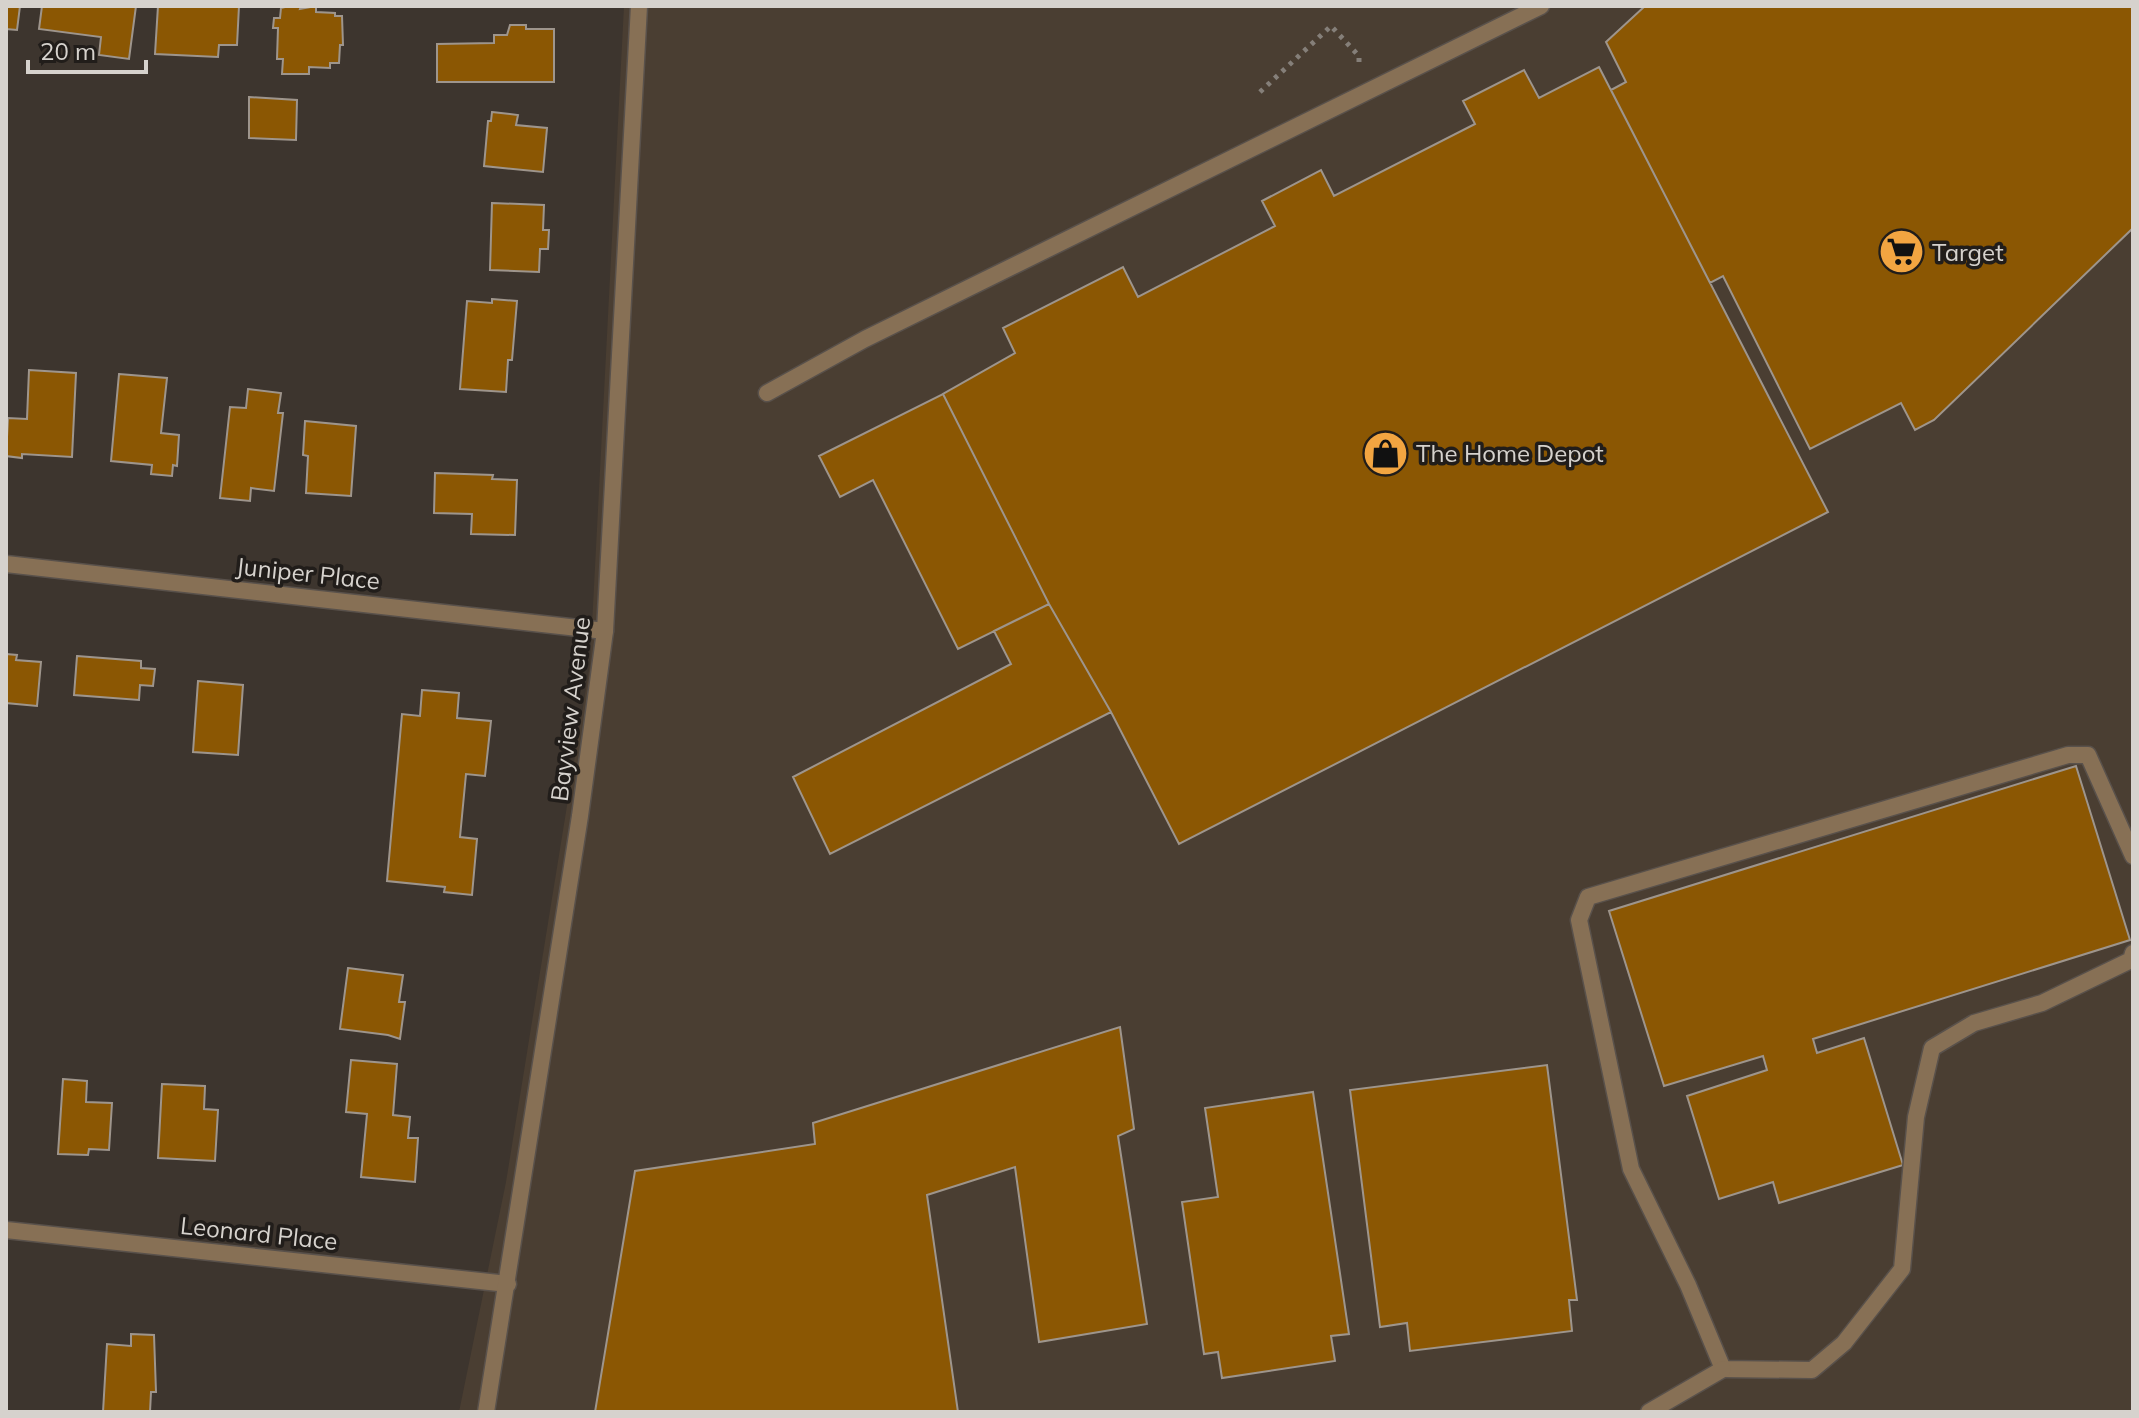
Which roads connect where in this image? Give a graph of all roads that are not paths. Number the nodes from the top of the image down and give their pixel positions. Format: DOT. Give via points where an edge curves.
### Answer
graph roads {
  1 [pos="639,6"];
  2 [pos="1541,6"];
  3 [pos="767,393"];
  4 [pos="6,564"];
  5 [pos="605,631"];
  6 [pos="2133,856"];
  7 [pos="2133,953"];
  8 [pos="6,1230"];
  9 [pos="508,1284"];
  10 [pos="1723,1369"];
  11 [pos="486,1412"];
  12 [pos="1649,1412"];
  1 -- 5 [label="street, Bayview Avenue"];
  2 -- 3 [label="street" via="865,339"];
  4 -- 5 [label="street, Juniper Place"];
  5 -- 9 [label="street, Bayview Avenue"];
  6 -- 10 [label="street" via="2088,755 2068,755 1588,897 1579,920 1631,1169"];
  7 -- 10 [label="street" via="2131,960 2042,1003 1974,1023 1932,1048 1916,1117 1902,1269 1844,1343 1812,1370"];
  8 -- 9 [label="street, Leonard Place"];
  9 -- 11 [label="street, Bayview Avenue"];
  10 -- 12 [label="street"];
}
